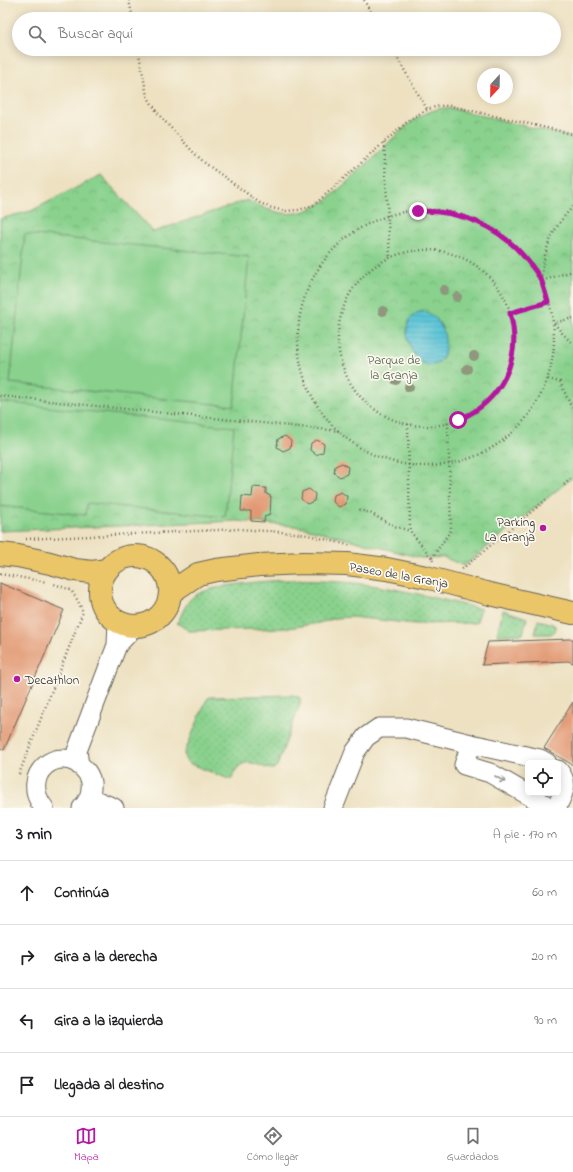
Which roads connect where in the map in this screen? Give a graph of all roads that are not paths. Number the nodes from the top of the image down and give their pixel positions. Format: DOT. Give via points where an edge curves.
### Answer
graph roads {
  1 [pos="0,554"];
  2 [pos="75,570"];
  3 [pos="106,570"];
  4 [pos="164,570"];
  5 [pos="198,574"];
  6 [pos="100,592"];
  7 [pos="171,592"];
  8 [pos="573,612"];
  9 [pos="126,624"];
  10 [pos="471,744"];
  11 [pos="75,759"];
  12 [pos="542,760"];
  13 [pos="561,774"];
  14 [pos="86,803"];
  15 [pos="44,808"];
  16 [pos="114,808"];
  17 [pos="333,808"];
  18 [pos="551,808"];
  19 [pos="556,808"];
  1 -- 2 [label="main road"];
  2 -- 3 [label="main road"];
  2 -- 6 [label="main road"];
  3 -- 4 [label="main road" via="124,557 135,556 146,557"];
  3 -- 6 [label="main road" via="101,579"];
  4 -- 5 [label="main road, Paseo de la Granja"];
  4 -- 7 [label="main road"];
  5 -- 7 [label="main road, Paseo de la Granja"];
  5 -- 8 [label="main road, Paseo de la Granja" via="259,565 347,564 420,576"];
  6 -- 9 [label="main road" via="102,604 108,614"];
  7 -- 9 [label="main road" via="162,614 153,622 141,626"];
  9 -- 11 [label="street"];
  10 -- 12 [label="street"];
  10 -- 17 [label="street" via="406,728 379,728 366,737 355,752"];
  10 -- 18 [label="street, one-way" via="464,765 490,773"];
  11 -- 14 [label="street" via="86,771 92,787"];
  11 -- 15 [label="street" via="57,760 42,768 36,778 35,793 38,802"];
  13 -- 19 [label="street" via="565,784"];
  14 -- 16 [label="street"];
}
